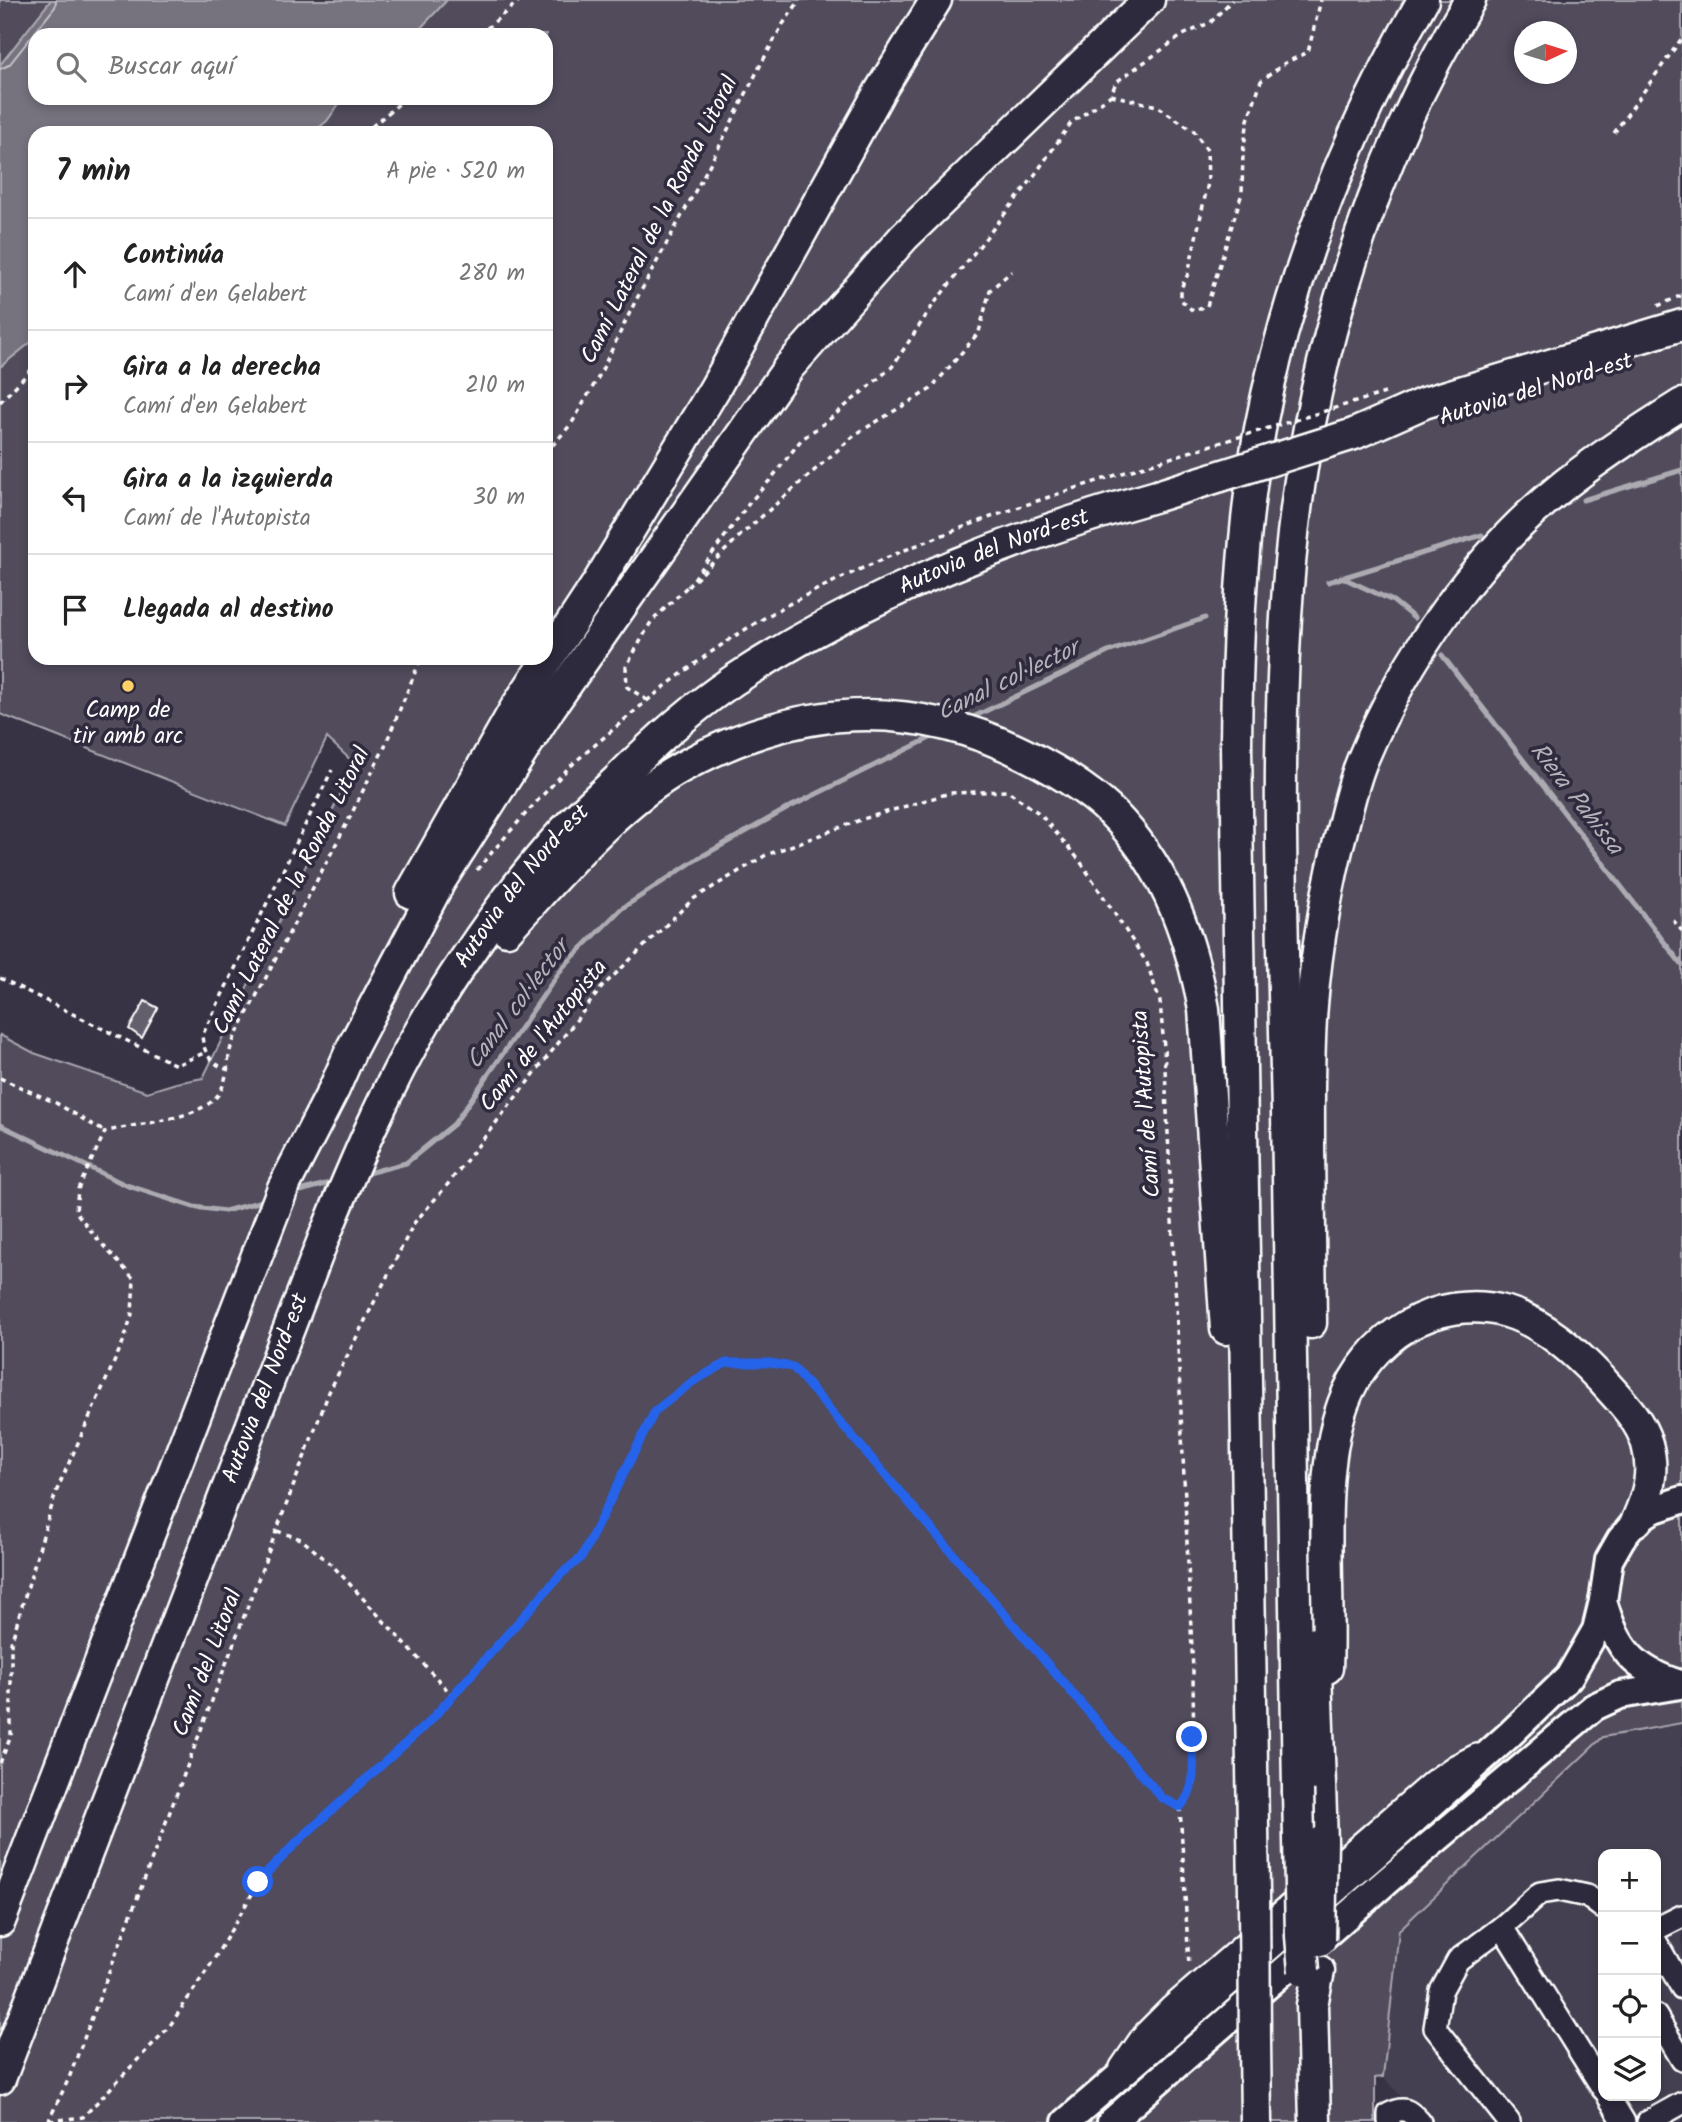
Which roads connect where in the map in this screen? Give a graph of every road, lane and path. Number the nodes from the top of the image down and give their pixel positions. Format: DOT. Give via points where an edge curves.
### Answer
graph roads {
  1 [pos="520,0"];
  2 [pos="800,0"];
  3 [pos="936,0"];
  4 [pos="1149,0"];
  5 [pos="1232,0"];
  6 [pos="1321,0"];
  7 [pos="1402,0"];
  8 [pos="1423,0"];
  9 [pos="1470,0"];
  10 [pos="487,28"];
  11 [pos="1682,38"];
  12 [pos="1111,95"];
  13 [pos="398,105"];
  14 [pos="372,126"];
  15 [pos="1614,133"];
  16 [pos="1320,215"];
  17 [pos="1012,271"];
  18 [pos="1682,325"];
  19 [pos="1682,344"];
  20 [pos="28,373"];
  21 [pos="1385,393"];
  22 [pos="0,401"];
  23 [pos="1682,404"];
  24 [pos="1354,434"];
  25 [pos="553,445"];
  26 [pos="1189,452"];
  27 [pos="688,586"];
  28 [pos="553,651"];
  29 [pos="418,665"];
  30 [pos="544,665"];
  31 [pos="646,700"];
  32 [pos="332,770"];
  33 [pos="1673,920"];
  34 [pos="1682,931"];
  35 [pos="0,978"];
  36 [pos="433,1010"];
  37 [pos="204,1052"];
  38 [pos="229,1070"];
  39 [pos="0,1078"];
  40 [pos="328,1079"];
  41 [pos="106,1132"];
  42 [pos="414,1223"];
  43 [pos="1248,1482"];
  44 [pos="1682,1500"];
  45 [pos="1637,1520"];
  46 [pos="277,1531"];
  47 [pos="1604,1601"];
  48 [pos="1681,1685"];
  49 [pos="453,1696"];
  50 [pos="1497,1745"];
  51 [pos="0,1763"];
  52 [pos="1310,1786"];
  53 [pos="1180,1807"];
  54 [pos="1598,1904"];
  55 [pos="1682,1916"];
  56 [pos="0,1921"];
  57 [pos="1661,1926"];
  58 [pos="1502,1927"];
  59 [pos="1661,1951"];
  60 [pos="1312,1971"];
  61 [pos="1682,1988"];
  62 [pos="1191,1990"];
  63 [pos="1661,2024"];
  64 [pos="1682,2060"];
  65 [pos="0,2079"];
  66 [pos="1115,2079"];
  67 [pos="1598,2081"];
  68 [pos="1611,2101"];
  69 [pos="1682,2103"];
  70 [pos="49,2122"];
  71 [pos="1066,2122"];
  72 [pos="1111,2122"];
  73 [pos="1256,2122"];
  74 [pos="1315,2122"];
  75 [pos="1388,2122"];
  76 [pos="1420,2122"];
  77 [pos="1509,2122"];
  78 [pos="1624,2122"];
  79 [pos="1648,2122"];
  1 -- 10 [label="path"];
  2 -- 25 [label="path, Camí Lateral de la Ronda Litoral" via="761,64 599,376 572,423"];
  3 -- 28 [label="highway" via="880,91 715,388"];
  4 -- 40 [label="highway" via="904,237 789,366 550,708 439,883 352,1048"];
  5 -- 12 [label="path" via="1211,22 1183,35 1116,82"];
  6 -- 12 [label="path" via="1308,52 1285,62 1261,81 1248,120 1242,193 1207,306 1193,311 1181,300 1181,288 1208,183 1207,150 1194,131 1157,106"];
  7 -- 16 [label="highway" via="1353,93 1332,157"];
  8 -- 16 [label="highway" via="1392,54"];
  9 -- 52 [label="highway" via="1441,47 1394,151 1348,276 1307,439 1290,561 1282,829"];
  11 -- 15 [label="path"];
  12 -- 27 [label="path" via="1071,123 933,305 892,367 801,440"];
  13 -- 14 [label="path"];
  16 -- 43 [label="highway" via="1263,416 1243,568 1237,664"];
  17 -- 27 [label="path" via="990,290 979,332 932,389 856,434"];
  18 -- 24 [label="highway" via="1424,403"];
  19 -- 24 [label="highway, Autovia del Nord-est" via="1423,423"];
  20 -- 22 [label="path"];
  21 -- 26 [label="path, bridge"];
  23 -- 52 [label="highway" via="1563,486 1490,558 1418,653 1362,763 1349,803 1327,893 1309,1065 1315,1643"];
  24 -- 36 [label="highway, Autovia del Nord-est, bridge" via="1082,517 902,587 816,630 732,681 682,719 559,836 490,923"];
  27 -- 31 [label="path" via="651,622 626,667 627,687"];
  29 -- 38 [label="path, Camí Lateral de la Ronda Litoral" via="366,785 240,1027 231,1048"];
  30 -- 40 [label="highway" via="418,879"];
  32 -- 37 [label="path" via="202,1036"];
  33 -- 34 [label="path"];
  35 -- 37 [label="path" via="176,1065"];
  36 -- 43 [label="highway" via="600,832 650,788 740,740 803,721 898,716 940,722 999,741 1058,772 1102,804 1139,845 1166,889 1195,962 1204,1009 1225,1322"];
  36 -- 65 [label="highway, Autovia del Nord-est" via="370,1125 323,1240"];
  37 -- 38 [label="path"];
  38 -- 41 [label="path, Camí Lateral de la Ronda Litoral" via="220,1093 203,1109"];
  39 -- 41 [label="path"];
  40 -- 56 [label="highway"];
  41 -- 51 [label="path" via="78,1189 76,1212 134,1279 132,1314 56,1492 18,1618 11,1643 11,1736"];
  42 -- 46 [label="path, Camí del Litoral" via="329,1392"];
  42 -- 53 [label="path, Camí de l'Autopista" via="603,986 693,899 766,855 950,793 1008,792 1040,814 1080,861 1147,963 1160,1002 1193,1671 1194,1779"];
  43 -- 73 [label="highway, bridge"];
  44 -- 45 [label="main road"];
  45 -- 47 [label="main road" via="1609,1560"];
  45 -- 52 [label="highway" via="1651,1481 1647,1443 1614,1394 1558,1339 1508,1313 1472,1308 1426,1315 1385,1340 1350,1387 1334,1440 1328,1642"];
  46 -- 49 [label="path" via="301,1539 333,1566"];
  46 -- 70 [label="path, Camí del Litoral"];
  47 -- 48 [label="main road" via="1611,1628 1633,1661"];
  47 -- 50 [label="main road" via="1596,1630 1569,1677"];
  48 -- 72 [label="main road" via="1620,1695 1594,1707"];
  49 -- 53 [label="path" via="561,1574 581,1558 655,1411 726,1363 770,1363 793,1367 1162,1798"];
  49 -- 70 [label="path" via="258,1882 169,2026 117,2084 83,2117"];
  50 -- 62 [label="lane" via="1433,1781"];
  50 -- 66 [label="main road"];
  52 -- 60 [label="highway, bridge" via="1322,1842"];
  52 -- 60 [label="highway, bridge" via="1301,1936"];
  53 -- 62 [label="path"];
  54 -- 58 [label="lane" via="1587,1896 1559,1890 1540,1893"];
  55 -- 57 [label="lane"];
  58 -- 67 [label="lane"];
  58 -- 77 [label="lane" via="1458,1960 1441,1991 1435,2028"];
  59 -- 61 [label="lane"];
  60 -- 74 [label="highway"];
  62 -- 66 [label="lane" via="1143,2035"];
  63 -- 64 [label="lane"];
  66 -- 71 [label="main road"];
  68 -- 78 [label="lane"];
  69 -- 79 [label="lane"];
  75 -- 76 [label="lane" via="1389,2114 1401,2108"];
}
